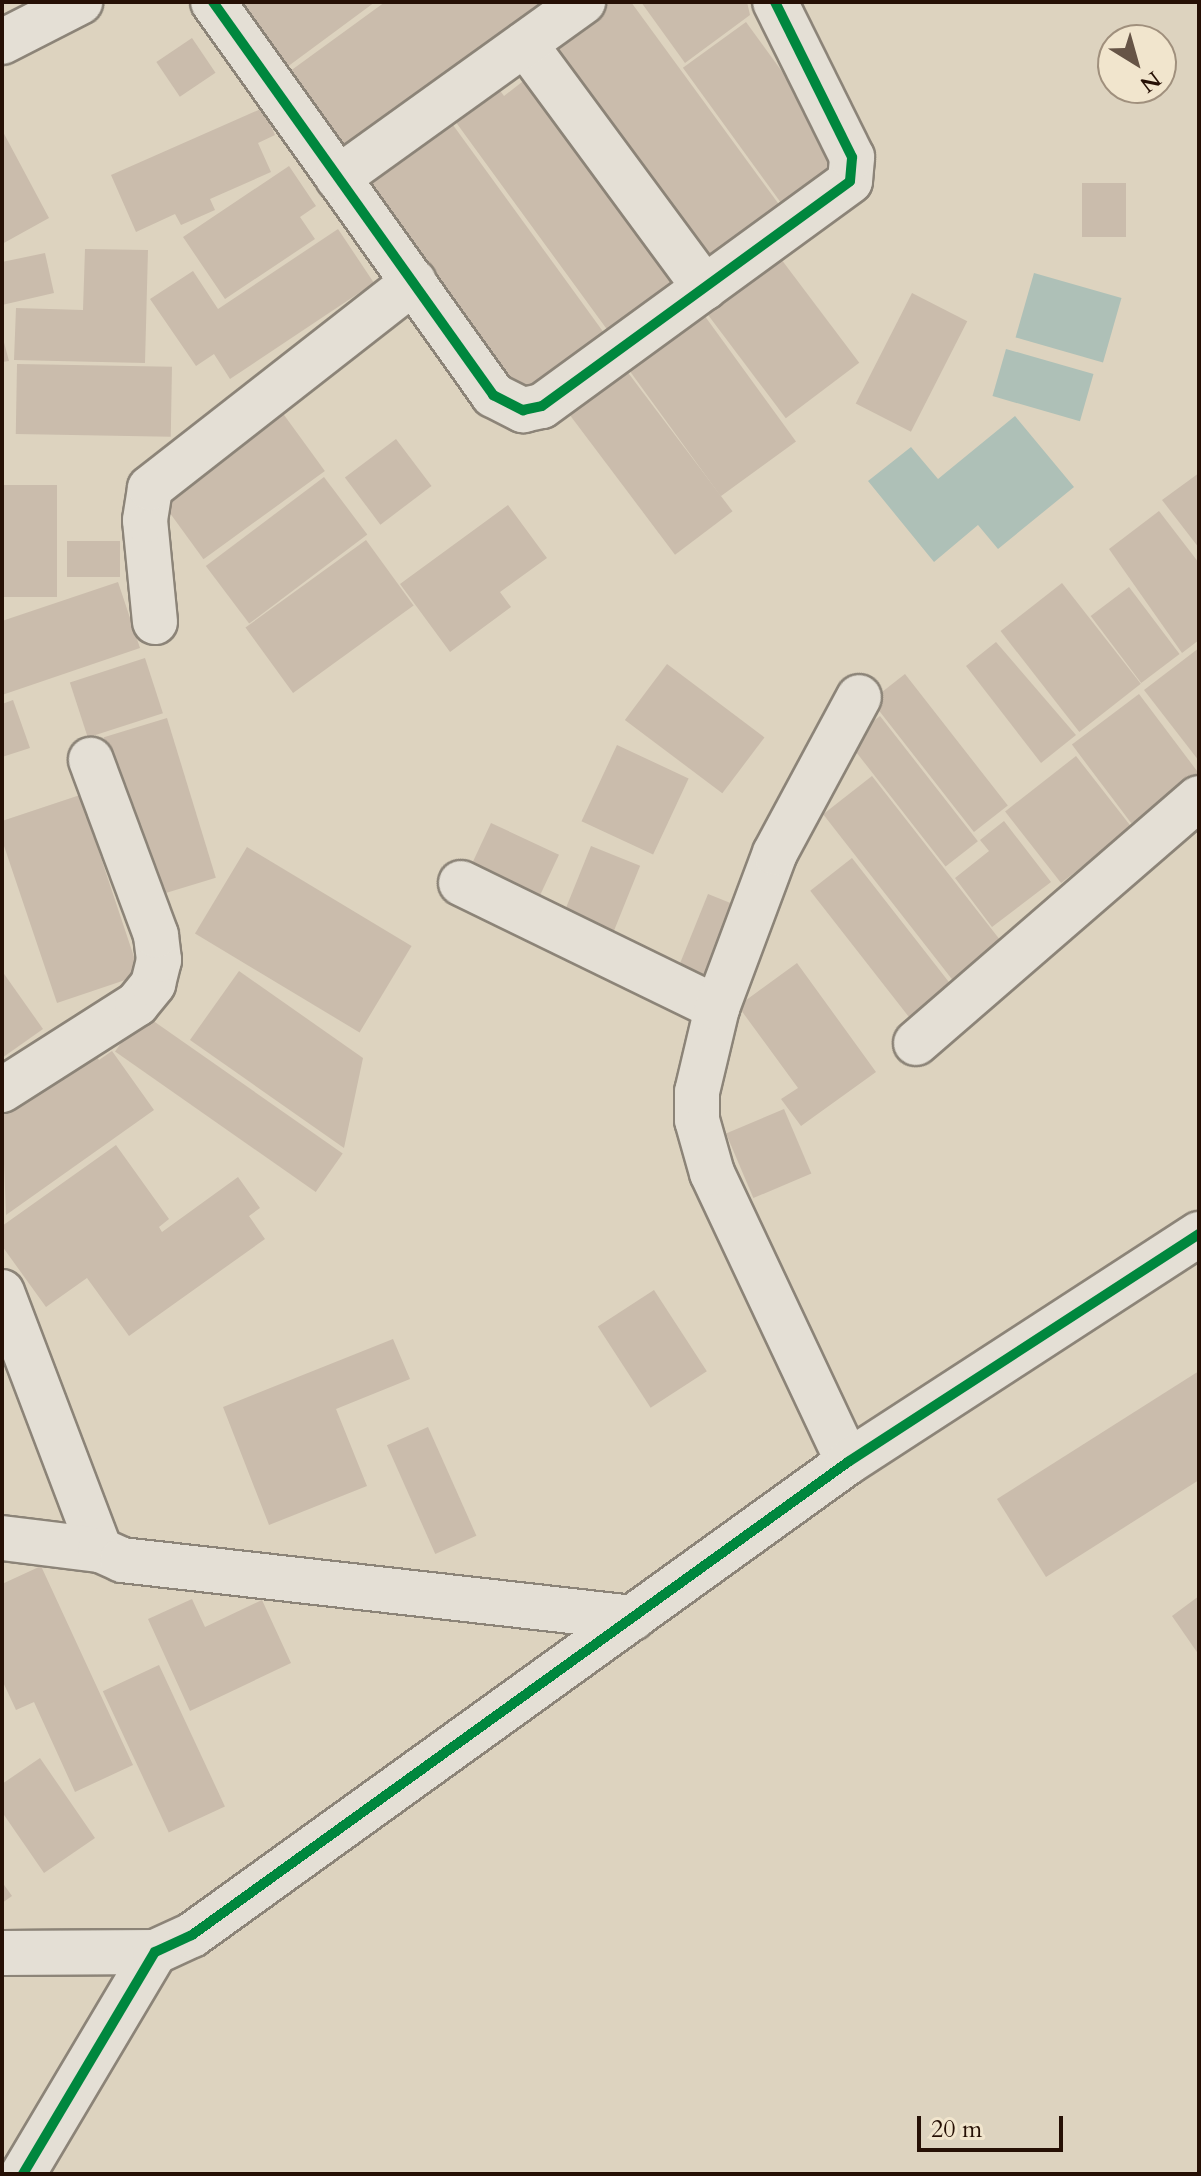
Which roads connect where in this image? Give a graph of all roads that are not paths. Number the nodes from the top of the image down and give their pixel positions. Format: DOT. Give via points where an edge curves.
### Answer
graph roads {
  1 [pos="80,2"];
  2 [pos="213,2"];
  3 [pos="583,2"];
  4 [pos="775,2"];
  5 [pos="2,42"];
  6 [pos="525,44"];
  7 [pos="338,178"];
  8 [pos="414,282"];
  9 [pos="705,288"];
  10 [pos="155,622"];
  11 [pos="859,697"];
  12 [pos="91,760"];
  13 [pos="1199,798"];
  14 [pos="461,883"];
  15 [pos="717,1008"];
  16 [pos="916,1043"];
  17 [pos="2,1090"];
  18 [pos="1199,1234"];
  19 [pos="2,1292"];
  20 [pos="848,1462"];
  21 [pos="2,1538"];
  22 [pos="100,1550"];
  23 [pos="633,1618"];
  24 [pos="155,1952"];
  25 [pos="2,1953"];
  26 [pos="23,2174"];
  1 -- 5 [label="street"];
  2 -- 7 [label="street"];
  3 -- 6 [label="street"];
  4 -- 9 [label="street" via="854,170 841,191"];
  6 -- 7 [label="street"];
  6 -- 9 [label="street"];
  7 -- 8 [label="street"];
  8 -- 9 [label="street" via="493,395 523,410 542,406"];
  8 -- 10 [label="street" via="150,488 145,520"];
  11 -- 15 [label="street" via="791,819"];
  12 -- 17 [label="street" via="156,935 159,960 153,984 137,1004"];
  13 -- 16 [label="street"];
  14 -- 15 [label="street"];
  15 -- 20 [label="street" via="697,1092 703,1146"];
  18 -- 20 [label="street"];
  19 -- 22 [label="street"];
  20 -- 23 [label="street"];
  21 -- 22 [label="street"];
  22 -- 23 [label="street" via="122,1560"];
  23 -- 24 [label="street" via="192,1935"];
  24 -- 25 [label="street"];
  24 -- 26 [label="street"];
}
